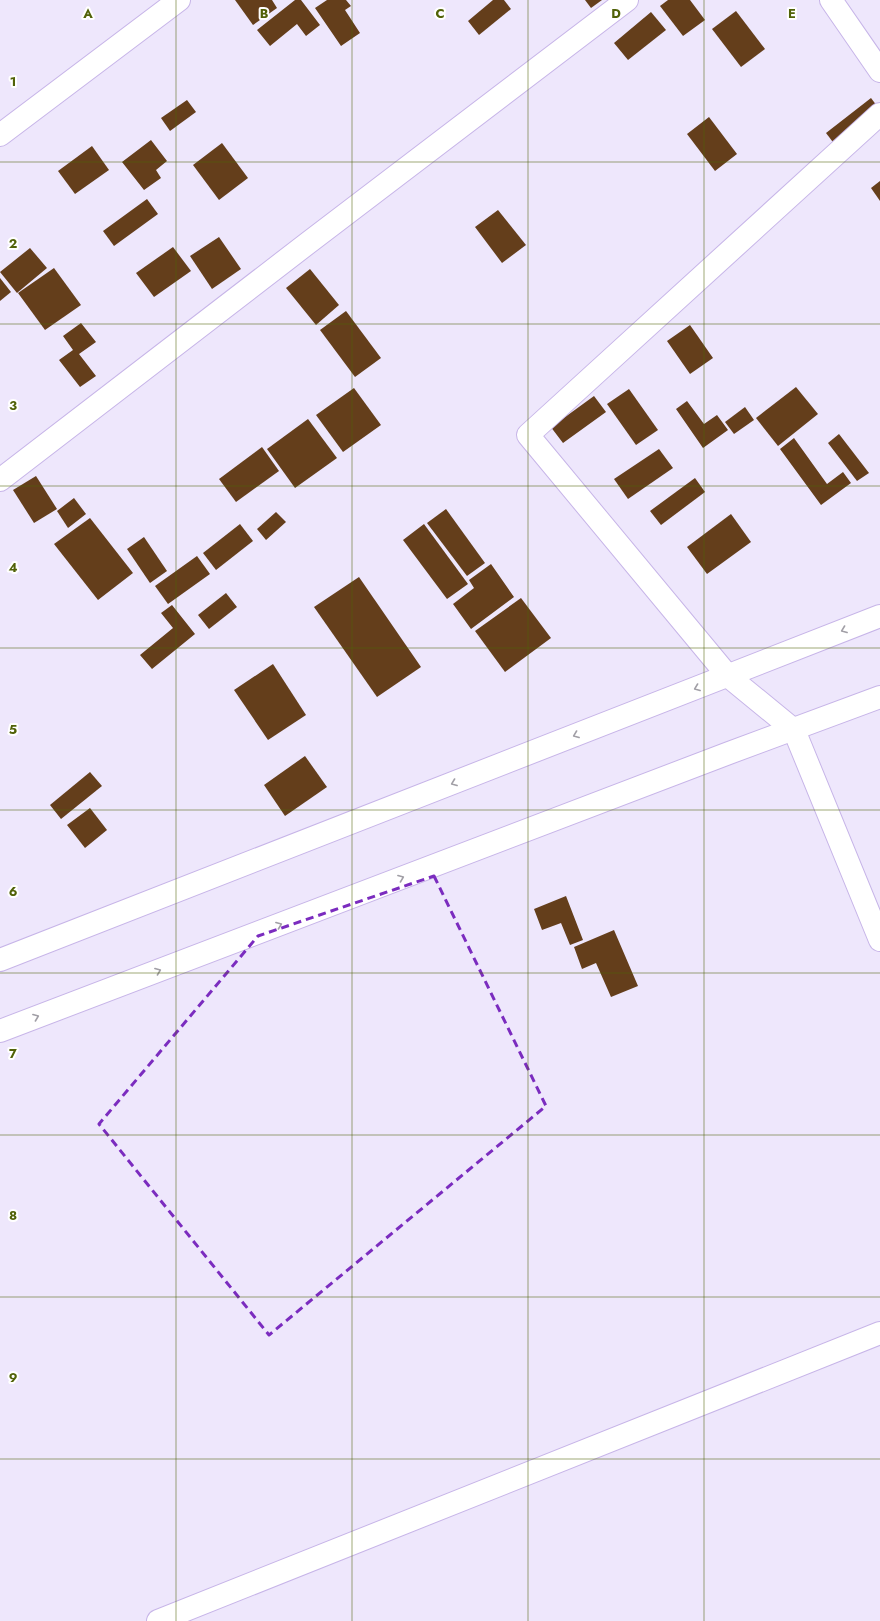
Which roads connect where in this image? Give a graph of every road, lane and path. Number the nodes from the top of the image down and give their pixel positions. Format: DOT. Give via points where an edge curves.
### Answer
graph roads {
  1 [pos="179,0"];
  2 [pos="627,0"];
  3 [pos="831,0"];
  4 [pos="880,71"];
  5 [pos="880,114"];
  6 [pos="0,135"];
  7 [pos="0,480"];
  8 [pos="880,616"];
  9 [pos="728,676"];
  10 [pos="880,697"];
  11 [pos="794,730"];
  12 [pos="880,940"];
  13 [pos="0,960"];
  14 [pos="0,1031"];
  15 [pos="880,1333"];
  16 [pos="158,1621"];
  1 -- 6 [label="street"];
  2 -- 7 [label="street"];
  3 -- 4 [label="street"];
  5 -- 9 [label="street" via="528,435"];
  8 -- 9 [label="street, one-way"];
  9 -- 11 [label="street"];
  9 -- 13 [label="street, one-way"];
  10 -- 11 [label="street"];
  11 -- 12 [label="street"];
  14 -- 11 [label="street, one-way"];
  15 -- 16 [label="street"];
}
